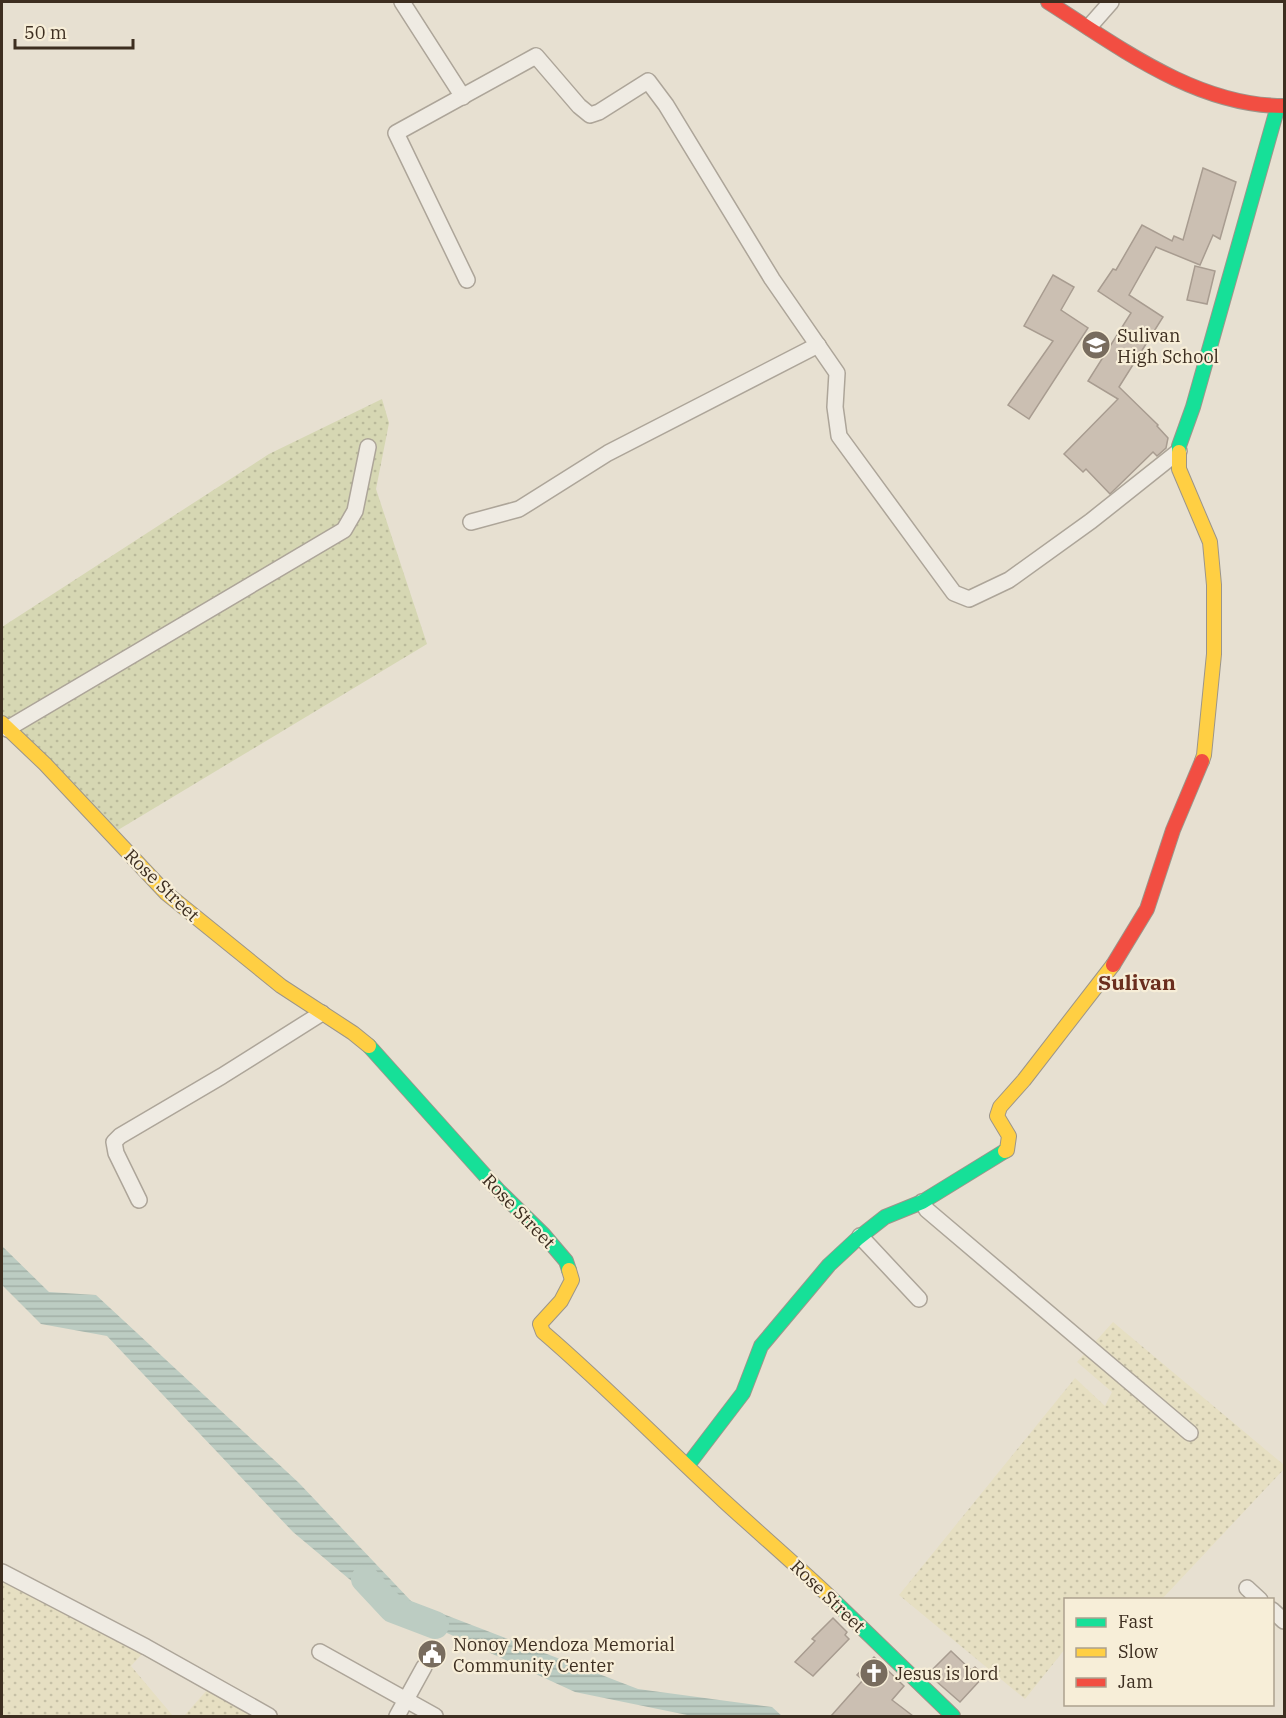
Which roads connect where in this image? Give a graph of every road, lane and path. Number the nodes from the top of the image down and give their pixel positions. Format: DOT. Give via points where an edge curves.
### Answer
graph roads {
  1 [pos="402,2"];
  2 [pos="1048,2"];
  3 [pos="1111,2"];
  4 [pos="1089,27"];
  5 [pos="463,97"];
  6 [pos="1281,106"];
  7 [pos="467,280"];
  8 [pos="818,345"];
  9 [pos="368,447"];
  10 [pos="1179,451"];
  11 [pos="471,522"];
  12 [pos="4,726"];
  13 [pos="322,1013"];
  14 [pos="139,1200"];
  15 [pos="922,1202"];
  16 [pos="860,1236"];
  17 [pos="919,1299"];
  18 [pos="1190,1433"];
  19 [pos="688,1465"];
  20 [pos="2,1572"];
  21 [pos="1247,1588"];
  22 [pos="1259,1598"];
  23 [pos="320,1652"];
  24 [pos="424,1667"];
  25 [pos="406,1700"];
  26 [pos="269,1716"];
  27 [pos="397,1716"];
  28 [pos="435,1716"];
  29 [pos="953,1716"];
  1 -- 5 [label="street"];
  2 -- 4 [label="street"];
  3 -- 4 [label="street"];
  4 -- 6 [label="street" via="1185,83 1232,100"];
  5 -- 7 [label="street" via="396,133"];
  5 -- 8 [label="street" via="536,56 590,115 648,81"];
  6 -- 10 [label="street"];
  8 -- 10 [label="street" via="837,373 835,407 839,436 948,586 961,597 969,599 1009,580"];
  8 -- 11 [label="street" via="608,453 519,509"];
  9 -- 12 [label="street" via="355,511 344,530"];
  10 -- 15 [label="street" via="1179,469 1210,542 1214,585 1214,654 1204,755 1173,830 1147,909 1113,966 1000,1107 998,1116 1009,1136 1007,1150"];
  12 -- 13 [label="street, Rose Street" via="166,893 271,979"];
  13 -- 14 [label="street" via="114,1142"];
  13 -- 19 [label="street, Rose Street" via="376,1052 566,1261 572,1280 561,1301 540,1324 543,1332"];
  15 -- 16 [label="street" via="885,1217"];
  15 -- 18 [label="street"];
  16 -- 17 [label="street"];
  16 -- 19 [label="street" via="829,1265 761,1346 743,1393"];
  19 -- 29 [label="street, Rose Street"];
  20 -- 26 [label="street"];
  21 -- 22 [label="street"];
  23 -- 25 [label="street"];
  24 -- 25 [label="street"];
  25 -- 27 [label="street"];
  25 -- 28 [label="street"];
}
